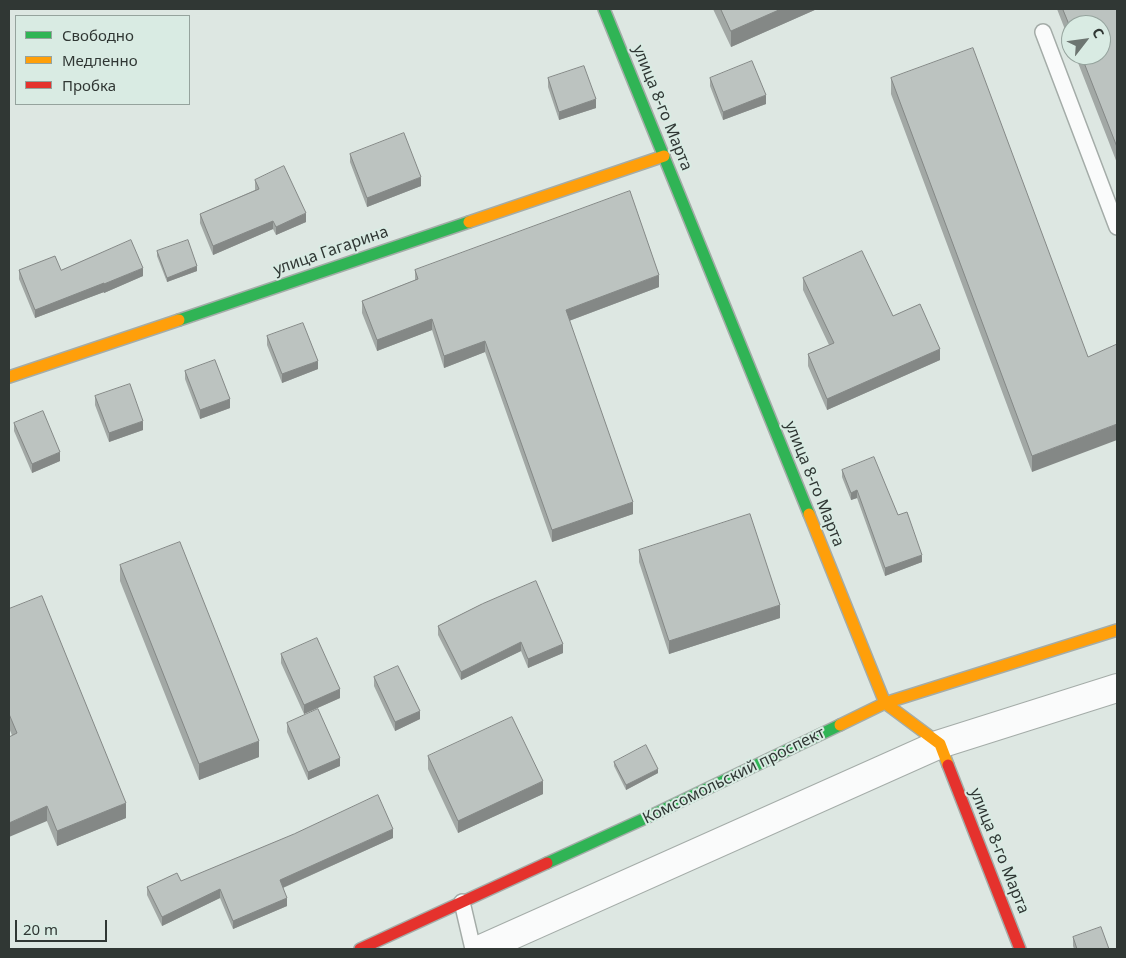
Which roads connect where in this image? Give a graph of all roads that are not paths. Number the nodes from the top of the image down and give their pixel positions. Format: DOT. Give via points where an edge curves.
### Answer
graph roads {
  1 [pos="604,9"];
  2 [pos="1043,32"];
  3 [pos="664,156"];
  4 [pos="1117,226"];
  5 [pos="9,377"];
  6 [pos="1117,630"];
  7 [pos="1117,688"];
  8 [pos="886,704"];
  9 [pos="940,744"];
  10 [pos="462,902"];
  11 [pos="360,949"];
  12 [pos="473,949"];
  13 [pos="481,949"];
  14 [pos="1020,949"];
  1 -- 3 [label="street, улица 8-го Марта"];
  2 -- 4 [label="lane"];
  3 -- 5 [label="street, улица Гагарина"];
  3 -- 8 [label="street, улица 8-го Марта"];
  6 -- 8 [label="street, Комсомольский проспект"];
  7 -- 9 [label="street"];
  8 -- 9 [label="street"];
  8 -- 10 [label="street, Комсомольский проспект"];
  9 -- 13 [label="street"];
  9 -- 14 [label="street, улица 8-го Марта"];
  10 -- 11 [label="street, Комсомольский проспект"];
  10 -- 12 [label="lane"];
}
